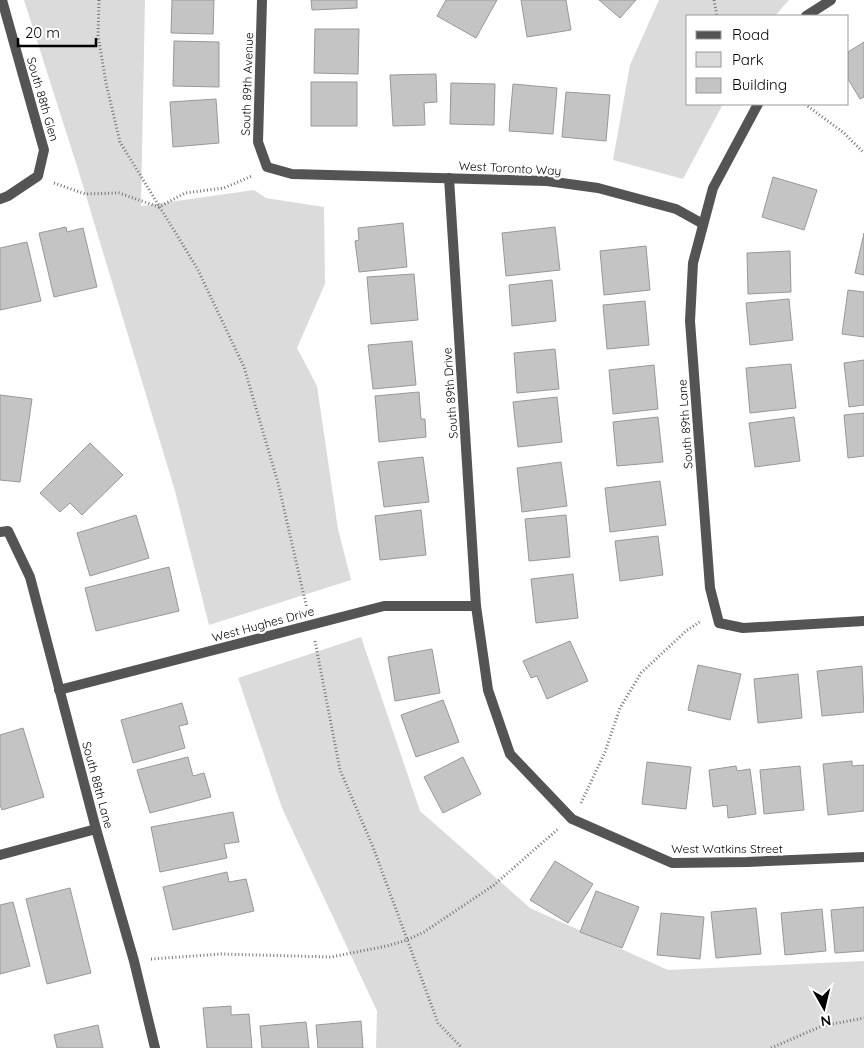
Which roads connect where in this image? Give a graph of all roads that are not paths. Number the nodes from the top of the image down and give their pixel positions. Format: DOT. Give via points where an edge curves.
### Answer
graph roads {
  1 [pos="2,0"];
  2 [pos="262,0"];
  3 [pos="831,0"];
  4 [pos="808,15"];
  5 [pos="757,105"];
  6 [pos="266,167"];
  7 [pos="449,178"];
  8 [pos="0,199"];
  9 [pos="703,224"];
  10 [pos="4,531"];
  11 [pos="476,606"];
  12 [pos="864,621"];
  13 [pos="60,690"];
  14 [pos="96,829"];
  15 [pos="0,855"];
  16 [pos="864,857"];
  17 [pos="155,1048"];
  1 -- 8 [label="street, South 88th Glen" via="44,150 38,176"];
  2 -- 6 [label="street, South 89th Avenue" via="258,142"];
  3 -- 4 [label="street"];
  5 -- 9 [label="street" via="712,188"];
  6 -- 7 [label="street, West Toronto Way" via="292,174"];
  7 -- 9 [label="street, West Toronto Way" via="547,181 598,188 676,209"];
  7 -- 11 [label="street, South 89th Drive"];
  9 -- 12 [label="street, South 89th Lane" via="693,263 690,321 710,588 719,623 743,628"];
  10 -- 13 [label="street, South 88th Lane" via="30,577"];
  11 -- 13 [label="street, West Hughes Drive" via="384,606"];
  11 -- 16 [label="street, West Watkins Street" via="488,690 510,754 572,819 672,863"];
  13 -- 14 [label="street, South 88th Lane"];
  14 -- 15 [label="street"];
  14 -- 17 [label="street, South 88th Lane" via="134,960"];
}
